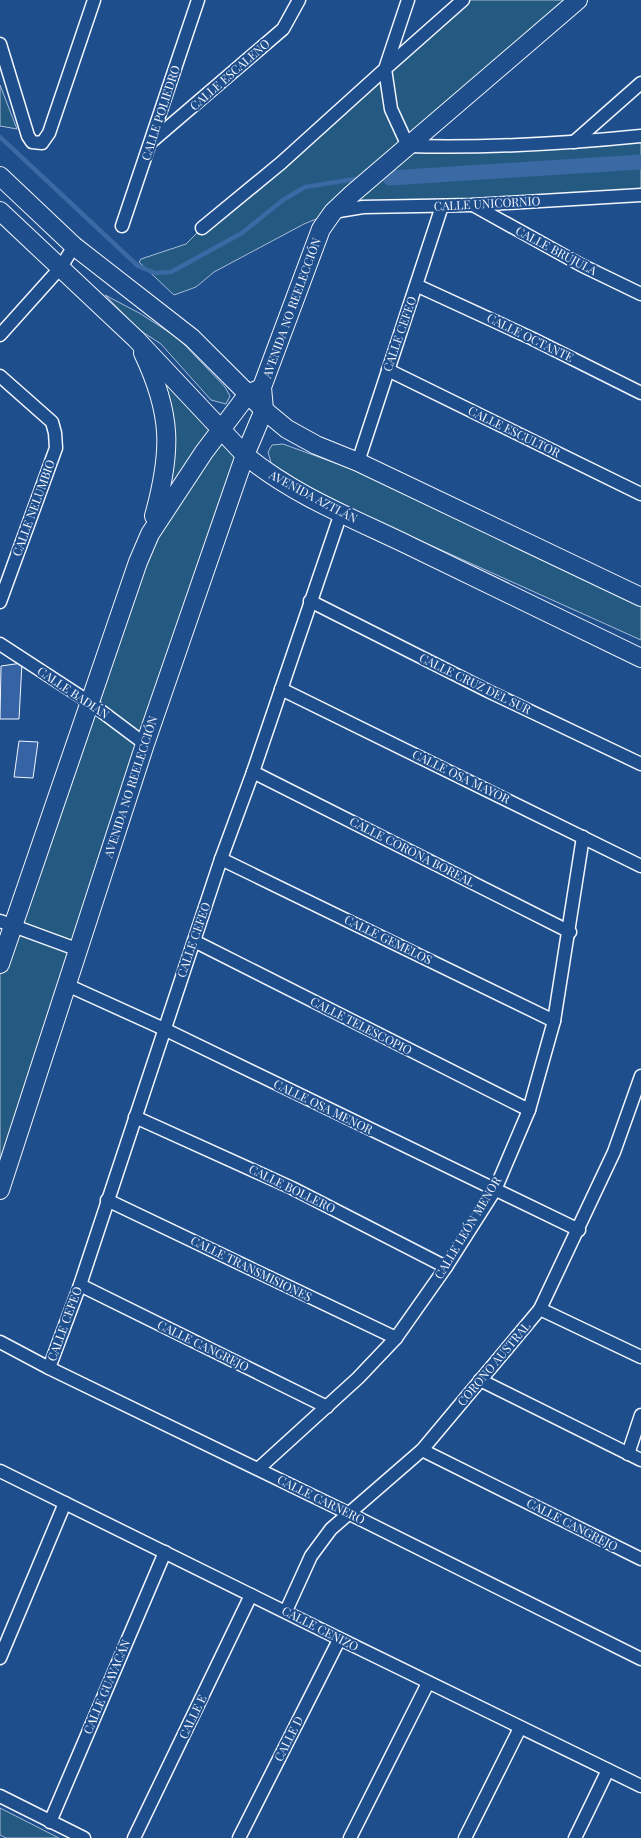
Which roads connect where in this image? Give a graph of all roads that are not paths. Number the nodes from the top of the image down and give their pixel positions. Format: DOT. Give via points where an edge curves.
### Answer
graph roads {
  1 [pos="94,0"];
  2 [pos="198,0"];
  3 [pos="299,0"];
  4 [pos="408,0"];
  5 [pos="463,0"];
  6 [pos="578,0"];
  7 [pos="0,44"];
  8 [pos="385,69"];
  9 [pos="641,83"];
  10 [pos="641,136"];
  11 [pos="151,142"];
  12 [pos="574,142"];
  13 [pos="408,146"];
  14 [pos="0,176"];
  15 [pos="641,195"];
  16 [pos="473,205"];
  17 [pos="442,206"];
  18 [pos="0,211"];
  19 [pos="333,212"];
  20 [pos="122,226"];
  21 [pos="202,228"];
  22 [pos="74,246"];
  23 [pos="61,267"];
  24 [pos="418,286"];
  25 [pos="641,294"];
  26 [pos="0,335"];
  27 [pos="136,339"];
  28 [pos="388,370"];
  29 [pos="0,376"];
  30 [pos="255,390"];
  31 [pos="641,393"];
  32 [pos="264,410"];
  33 [pos="221,430"];
  34 [pos="245,455"];
  35 [pos="358,462"];
  36 [pos="641,494"];
  37 [pos="341,513"];
  38 [pos="150,534"];
  39 [pos="641,597"];
  40 [pos="310,601"];
  41 [pos="0,602"];
  42 [pos="0,644"];
  43 [pos="641,658"];
  44 [pos="281,690"];
  45 [pos="89,702"];
  46 [pos="145,744"];
  47 [pos="641,764"];
  48 [pos="253,772"];
  49 [pos="583,837"];
  50 [pos="222,859"];
  51 [pos="641,866"];
  52 [pos="6,923"];
  53 [pos="570,932"];
  54 [pos="194,941"];
  55 [pos="79,950"];
  56 [pos="0,964"];
  57 [pos="67,985"];
  58 [pos="554,1021"];
  59 [pos="164,1029"];
  60 [pos="641,1076"];
  61 [pos="528,1110"];
  62 [pos="135,1117"];
  63 [pos="0,1190"];
  64 [pos="495,1190"];
  65 [pos="107,1200"];
  66 [pos="579,1230"];
  67 [pos="446,1267"];
  68 [pos="80,1285"];
  69 [pos="540,1309"];
  70 [pos="396,1338"];
  71 [pos="0,1342"];
  72 [pos="641,1356"];
  73 [pos="49,1368"];
  74 [pos="480,1380"];
  75 [pos="327,1408"];
  76 [pos="641,1415"];
  77 [pos="422,1450"];
  78 [pos="628,1454"];
  79 [pos="641,1460"];
  80 [pos="258,1469"];
  81 [pos="0,1471"];
  82 [pos="65,1503"];
  83 [pos="350,1514"];
  84 [pos="164,1552"];
  85 [pos="641,1559"];
  86 [pos="251,1595"];
  87 [pos="286,1611"];
  88 [pos="339,1640"];
  89 [pos="0,1658"];
  90 [pos="641,1659"];
  91 [pos="428,1683"];
  92 [pos="520,1728"];
  93 [pos="608,1770"];
  94 [pos="641,1786"];
  95 [pos="0,1796"];
  96 [pos="50,1822"];
  97 [pos="84,1838"];
  98 [pos="134,1838"];
  99 [pos="239,1838"];
  100 [pos="350,1838"];
  101 [pos="465,1838"];
  102 [pos="575,1838"];
  1 -- 7 [label="street" via="49,133 42,143 37,144 28,136"];
  2 -- 11 [label="street, CALLE POLIEDRO"];
  3 -- 11 [label="street, CALLE ESCALENO" via="283,29"];
  4 -- 8 [label="street"];
  5 -- 8 [label="street"];
  6 -- 13 [label="main road, AVENIDA NO REELECCIÓN"];
  8 -- 13 [label="street" via="391,109"];
  8 -- 21 [label="street" via="282,163"];
  9 -- 12 [label="street"];
  10 -- 12 [label="street"];
  11 -- 20 [label="street, CALLE POLIEDRO"];
  12 -- 13 [label="street" via="467,148"];
  13 -- 19 [label="main road, AVENIDA NO REELECCIÓN"];
  14 -- 22 [label="main road"];
  15 -- 16 [label="street, CALLE UNICORNIO"];
  16 -- 17 [label="street, CALLE UNICORNIO"];
  16 -- 25 [label="street, CALLE BRÚJULA"];
  17 -- 19 [label="street, CALLE UNICORNIO" via="363,207"];
  17 -- 24 [label="street, CALLE CEFEO"];
  18 -- 23 [label="main road, AVENIDA AZTLÁN"];
  19 -- 30 [label="main road, AVENIDA NO REELECCIÓN" via="321,229"];
  22 -- 23 [label="street"];
  22 -- 30 [label="main road" via="167,316"];
  23 -- 26 [label="street"];
  23 -- 27 [label="main road, AVENIDA AZTLÁN"];
  24 -- 28 [label="street, CALLE CEFEO"];
  24 -- 31 [label="street, CALLE OCTANTE"];
  27 -- 33 [label="main road, AVENIDA AZTLÁN"];
  27 -- 38 [label="main road" via="161,397 166,422 168,455"];
  28 -- 35 [label="street, CALLE CEFEO"];
  28 -- 36 [label="street, CALLE ESCULTOR"];
  29 -- 41 [label="street, CALLE NELUMBIO" via="52,422 56,448"];
  30 -- 32 [label="main road"];
  30 -- 33 [label="main road, AVENIDA NO REELECCIÓN"];
  32 -- 34 [label="main road, AVENIDA NO REELECCIÓN"];
  32 -- 35 [label="main road" via="287,429"];
  33 -- 34 [label="main road, AVENIDA AZTLÁN"];
  33 -- 38 [label="main road, AVENIDA NO REELECCIÓN"];
  34 -- 37 [label="main road, AVENIDA AZTLÁN" via="283,483"];
  34 -- 46 [label="main road, AVENIDA NO REELECCIÓN"];
  35 -- 39 [label="main road"];
  37 -- 40 [label="street, CALLE CEFEO"];
  37 -- 43 [label="main road, AVENIDA AZTLÁN"];
  38 -- 45 [label="main road, AVENIDA NO REELECCIÓN"];
  40 -- 44 [label="street, CALLE CEFEO"];
  40 -- 47 [label="street, CALLE CRUZ DEL SUR"];
  42 -- 45 [label="street, CALLE BADIÁN"];
  44 -- 48 [label="street, CALLE CEFEO"];
  44 -- 49 [label="street, CALLE OSA MAYOR"];
  45 -- 46 [label="street, CALLE BADIÁN"];
  45 -- 52 [label="main road, AVENIDA NO REELECCIÓN"];
  46 -- 55 [label="main road, AVENIDA NO REELECCIÓN"];
  48 -- 50 [label="street, CALLE CEFEO"];
  48 -- 53 [label="street, CALLE CORONA BOREAL"];
  49 -- 51 [label="street, CALLE OSA MAYOR"];
  49 -- 53 [label="street, CALLE LEÓN MENOR"];
  50 -- 54 [label="street, CALLE CEFEO"];
  50 -- 58 [label="street, CALLE GEMELOS"];
  52 -- 55 [label="street"];
  52 -- 56 [label="main road, AVENIDA NO REELECCIÓN"];
  53 -- 58 [label="street, CALLE LEÓN MENOR"];
  54 -- 59 [label="street, CALLE CEFEO"];
  54 -- 61 [label="street, CALLE TELESCOPIO"];
  55 -- 57 [label="main road, AVENIDA NO REELECCIÓN"];
  57 -- 59 [label="street, CALLE OSA MENOR"];
  57 -- 63 [label="main road, AVENIDA NO REELECCIÓN"];
  58 -- 61 [label="street, CALLE LEÓN MENOR"];
  59 -- 62 [label="street, CALLE CEFEO"];
  59 -- 64 [label="street, CALLE OSA MENOR"];
  60 -- 66 [label="street, CORONO AUSTRAL" via="614,1152"];
  61 -- 64 [label="street, CALLE LEÓN MENOR"];
  62 -- 65 [label="street, CALLE CEFEO"];
  62 -- 67 [label="street, CALLE BOLLERO" via="292,1188"];
  64 -- 66 [label="street, CALLE OSA MENOR"];
  64 -- 67 [label="street, CALLE LEÓN MENOR"];
  65 -- 68 [label="street, CALLE CEFEO"];
  65 -- 70 [label="street, CALLE TRANSMISIONES"];
  66 -- 69 [label="street, CORONO AUSTRAL"];
  67 -- 70 [label="street, CALLE LEÓN MENOR"];
  68 -- 73 [label="street, CALLE CEFEO"];
  68 -- 75 [label="street, CALLE CANGREJO"];
  69 -- 72 [label="street"];
  69 -- 74 [label="street, CORONO AUSTRAL"];
  70 -- 75 [label="street, CALLE LEÓN MENOR"];
  71 -- 73 [label="street, CALLE CARNERO"];
  73 -- 80 [label="street, CALLE CARNERO"];
  74 -- 77 [label="street, CORONO AUSTRAL"];
  74 -- 78 [label="street"];
  75 -- 80 [label="street, CALLE LEÓN MENOR"];
  76 -- 78 [label="street"];
  77 -- 83 [label="street, CORONO AUSTRAL"];
  77 -- 85 [label="street, CALLE CANGREJO"];
  78 -- 79 [label="street"];
  80 -- 83 [label="street, CALLE CARNERO"];
  81 -- 82 [label="street, CALLE CENIZO"];
  82 -- 84 [label="street, CALLE CENIZO"];
  82 -- 89 [label="street"];
  83 -- 87 [label="street, CORONO AUSTRAL" via="331,1528 311,1556"];
  83 -- 90 [label="street, CALLE CARNERO"];
  84 -- 86 [label="street, CALLE CENIZO"];
  84 -- 96 [label="street, CALLE GUAYACÁN"];
  86 -- 87 [label="street, CALLE CENIZO"];
  86 -- 98 [label="street, CALLE E"];
  87 -- 88 [label="street, CALLE CENIZO"];
  88 -- 91 [label="street, CALLE CENIZO"];
  88 -- 99 [label="street, CALLE D"];
  91 -- 92 [label="street, CALLE CENIZO"];
  91 -- 100 [label="street"];
  92 -- 93 [label="street, CALLE CENIZO"];
  92 -- 101 [label="street"];
  93 -- 94 [label="street, CALLE CENIZO"];
  93 -- 102 [label="street"];
  95 -- 96 [label="street"];
  96 -- 97 [label="street"];
}
